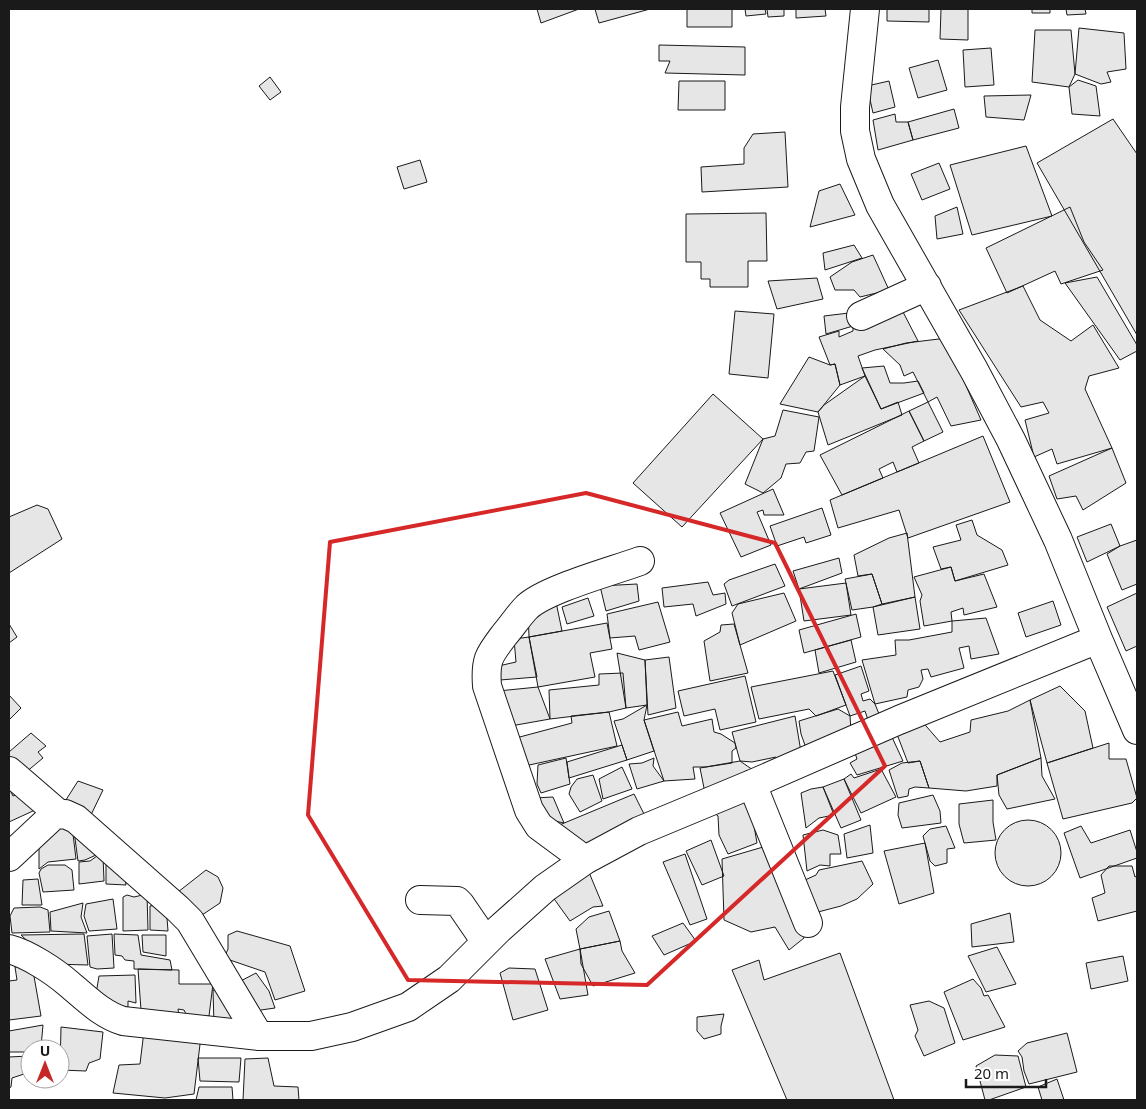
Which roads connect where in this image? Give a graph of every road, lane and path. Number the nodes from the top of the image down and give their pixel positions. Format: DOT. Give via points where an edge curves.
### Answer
graph roads {
  1 [pos="864,9"];
  2 [pos="927,286"];
  3 [pos="862,316"];
  4 [pos="640,561"];
  5 [pos="1098,639"];
  6 [pos="1137,730"];
  7 [pos="9,771"];
  8 [pos="752,784"];
  9 [pos="59,814"];
  10 [pos="9,856"];
  11 [pos="585,860"];
  12 [pos="420,900"];
  13 [pos="808,923"];
  14 [pos="486,942"];
  15 [pos="9,947"];
  16 [pos="260,1036"];
  1 -- 2 [label="street" via="855,107 855,131 861,159 880,205"];
  2 -- 3 [label="street"];
  2 -- 5 [label="street" via="1011,440 1058,540"];
  4 -- 11 [label="street" via="565,588 527,607 488,658 487,686 529,810 539,826"];
  5 -- 6 [label="street"];
  5 -- 8 [label="street"];
  7 -- 9 [label="street"];
  8 -- 11 [label="street" via="639,831"];
  8 -- 13 [label="street"];
  9 -- 10 [label="street"];
  9 -- 16 [label="street" via="76,819 190,921"];
  11 -- 14 [label="street" via="545,888"];
  12 -- 14 [label="street" via="457,901"];
  14 -- 16 [label="street" via="449,979 408,1007 352,1027 311,1036"];
  15 -- 16 [label="street" via="67,982 110,1017"];
}
